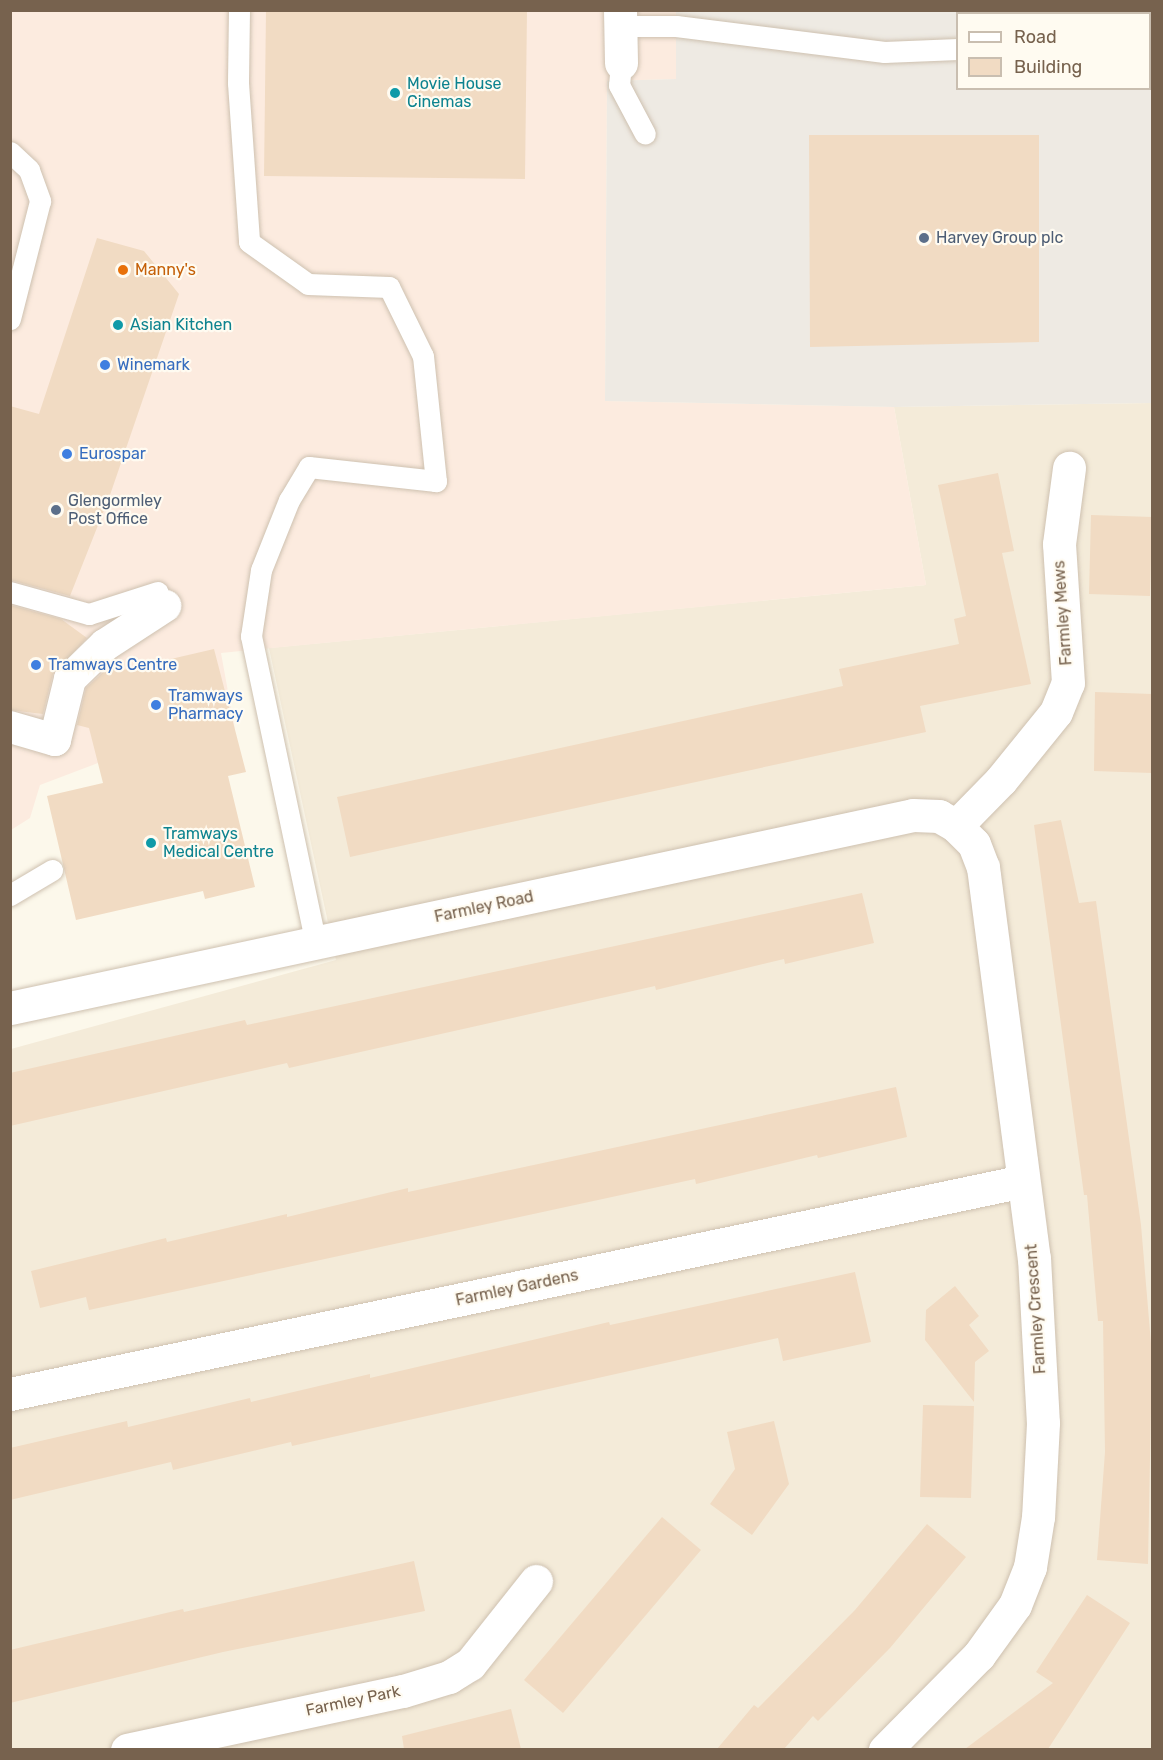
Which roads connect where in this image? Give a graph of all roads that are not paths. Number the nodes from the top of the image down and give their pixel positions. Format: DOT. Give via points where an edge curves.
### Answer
graph roads {
  1 [pos="239,10"];
  2 [pos="620,19"];
  3 [pos="956,49"];
  4 [pos="621,63"];
  5 [pos="645,134"];
  6 [pos="10,152"];
  7 [pos="10,319"];
  8 [pos="1070,468"];
  9 [pos="10,592"];
  10 [pos="162,599"];
  11 [pos="10,727"];
  12 [pos="956,826"];
  13 [pos="52,870"];
  14 [pos="10,895"];
  15 [pos="316,944"];
  16 [pos="10,1008"];
  17 [pos="1023,1181"];
  18 [pos="10,1395"];
  19 [pos="536,1581"];
  20 [pos="127,1749"];
  21 [pos="885,1749"];
  1 -- 15 [label="lane" via="238,83 249,242 308,284 389,286 423,356 436,481 309,467 289,500 261,570 251,636"];
  2 -- 3 [label="lane" via="884,51"];
  2 -- 4 [label="street"];
  4 -- 5 [label="lane" via="619,85"];
  6 -- 7 [label="lane" via="29,170 40,201"];
  8 -- 12 [label="street, Farmley Mews" via="1059,544 1068,683 1056,712 1001,780"];
  9 -- 10 [label="lane" via="89,614"];
  10 -- 11 [label="street" via="105,645 70,680 56,740"];
  12 -- 15 [label="street, Farmley Road" via="939,816 913,815"];
  12 -- 17 [label="street, Farmley Crescent" via="974,844 983,867"];
  13 -- 14 [label="lane"];
  15 -- 16 [label="street, Farmley Road"];
  17 -- 18 [label="street, Farmley Gardens"];
  17 -- 21 [label="street, Farmley Crescent" via="1034,1258 1042,1423 1038,1518 1030,1567 1015,1605 979,1655"];
  19 -- 20 [label="street, Farmley Park" via="470,1664 449,1677 403,1691"];
}
